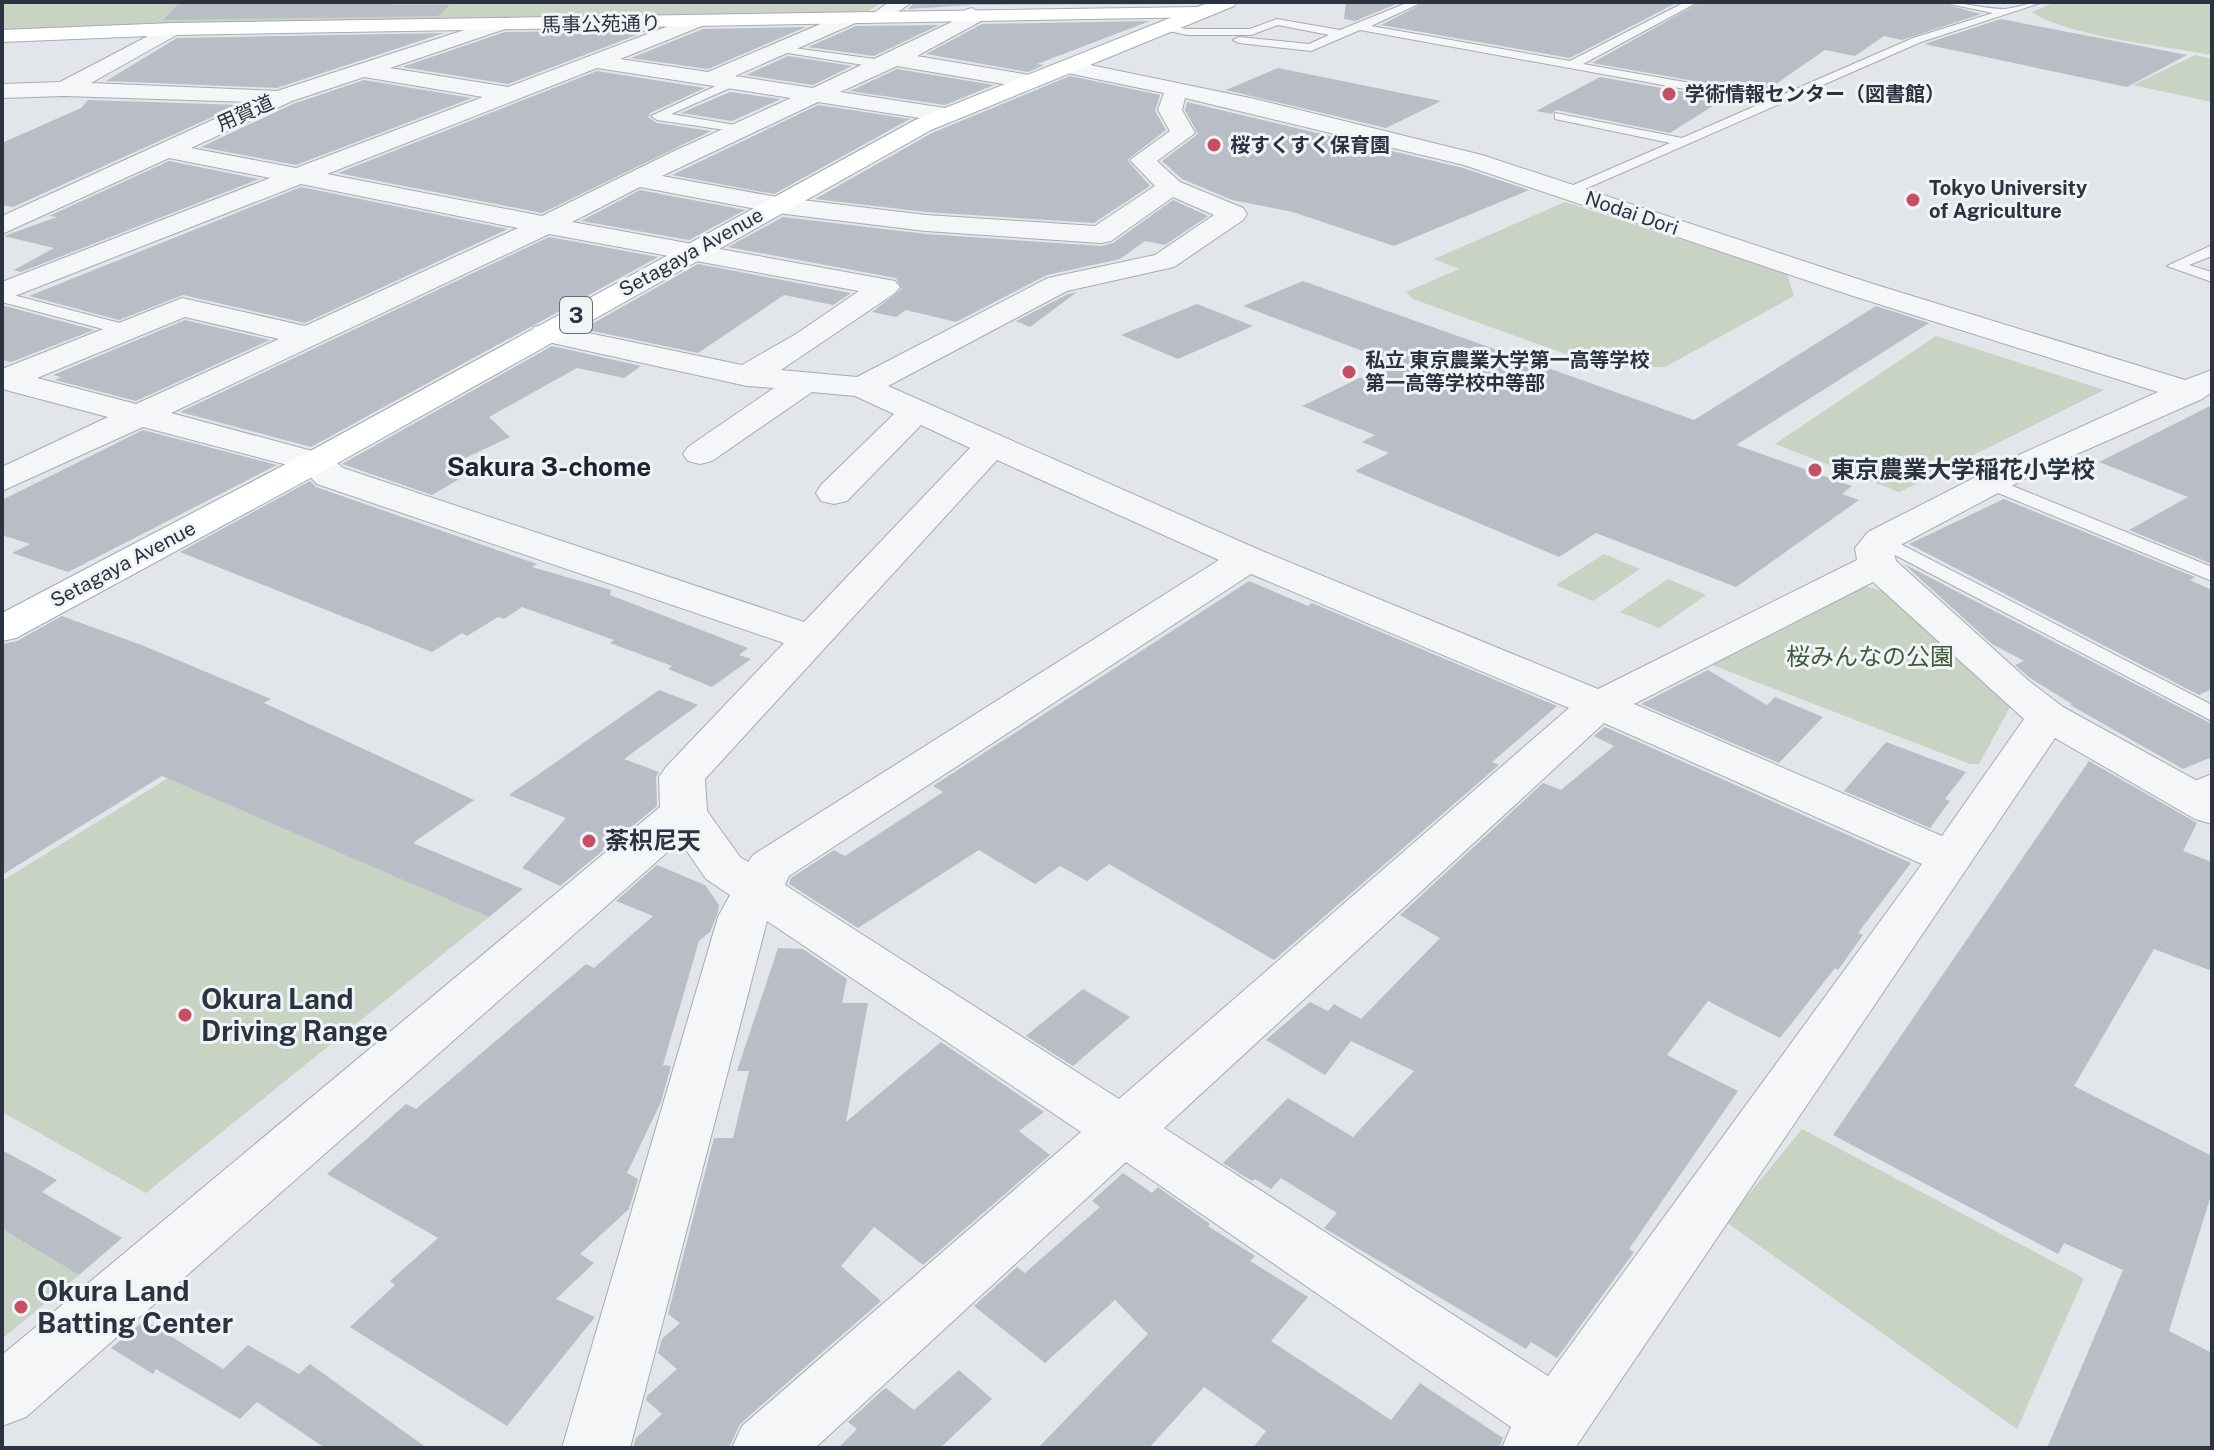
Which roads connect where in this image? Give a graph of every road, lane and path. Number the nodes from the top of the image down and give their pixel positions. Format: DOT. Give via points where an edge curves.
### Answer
graph roads {
  1 [pos="902,2"];
  2 [pos="1227,2"];
  3 [pos="1418,2"];
  4 [pos="1693,2"];
  5 [pos="1945,2"];
  6 [pos="2038,2"];
  7 [pos="2008,11"];
  8 [pos="1200,13"];
  9 [pos="972,14"];
  10 [pos="853,17"];
  11 [pos="878,17"];
  12 [pos="695,22"];
  13 [pos="498,25"];
  14 [pos="1359,27"];
  15 [pos="1162,28"];
  16 [pos="173,29"];
  17 [pos="1218,33"];
  18 [pos="1341,34"];
  19 [pos="2,36"];
  20 [pos="779,49"];
  21 [pos="596,61"];
  22 [pos="889,61"];
  23 [pos="1572,65"];
  24 [pos="1066,66"];
  25 [pos="363,70"];
  26 [pos="722,80"];
  27 [pos="1027,81"];
  28 [pos="64,89"];
  29 [pos="1177,89"];
  30 [pos="2,91"];
  31 [pos="512,94"];
  32 [pos="814,95"];
  33 [pos="284,96"];
  34 [pos="1778,102"];
  35 [pos="945,115"];
  36 [pos="1559,116"];
  37 [pos="741,130"];
  38 [pos="1684,142"];
  39 [pos="164,150"];
  40 [pos="303,176"];
  41 [pos="636,179"];
  42 [pos="1171,187"];
  43 [pos="1569,192"];
  44 [pos="17,195"];
  45 [pos="62,197"];
  46 [pos="777,205"];
  47 [pos="546,225"];
  48 [pos="2,226"];
  49 [pos="2212,250"];
  50 [pos="688,253"];
  51 [pos="2212,277"];
  52 [pos="2,295"];
  53 [pos="125,330"];
  54 [pos="545,333"];
  55 [pos="307,336"];
  56 [pos="747,376"];
  57 [pos="4,379"];
  58 [pos="806,381"];
  59 [pos="2201,386"];
  60 [pos="862,387"];
  61 [pos="915,412"];
  62 [pos="137,416"];
  63 [pos="990,447"];
  64 [pos="700,454"];
  65 [pos="315,462"];
  66 [pos="2,480"];
  67 [pos="1993,484"];
  68 [pos="834,493"];
  69 [pos="1879,552"];
  70 [pos="1248,559"];
  71 [pos="2212,575"];
  72 [pos="2,629"];
  73 [pos="814,639"];
  74 [pos="1599,705"];
  75 [pos="2212,714"];
  76 [pos="2048,716"];
  77 [pos="2203,795"];
  78 [pos="684,812"];
  79 [pos="1951,858"];
  80 [pos="756,889"];
  81 [pos="1125,1131"];
  82 [pos="2,1396"];
  83 [pos="1545,1433"];
  84 [pos="596,1448"];
  85 [pos="766,1448"];
  1 -- 11 [label="street"];
  2 -- 8 [label="main road, Setagaya Avenue / 3"];
  3 -- 14 [label="lane"];
  4 -- 23 [label="lane"];
  5 -- 7 [label="lane"];
  6 -- 7 [label="lane"];
  7 -- 34 [label="lane" via="1917,40"];
  8 -- 9 [label="main road, 馬事公苑通り"];
  8 -- 15 [label="main road, Setagaya Avenue / 3"];
  9 -- 11 [label="main road, 馬事公苑通り"];
  9 -- 22 [label="street" via="967,22"];
  10 -- 11 [label="main road, 馬事公苑通り"];
  10 -- 12 [label="main road, 馬事公苑通り"];
  10 -- 20 [label="street"];
  12 -- 13 [label="main road, 馬事公苑通り"];
  12 -- 21 [label="street"];
  13 -- 16 [label="main road, 馬事公苑通り"];
  13 -- 25 [label="street, 用賀道"];
  14 -- 18 [label="lane"];
  14 -- 23 [label="lane"];
  15 -- 17 [label="lane"];
  15 -- 24 [label="main road, Setagaya Avenue / 3"];
  16 -- 19 [label="main road, 馬事公苑通り"];
  16 -- 28 [label="street"];
  17 -- 18 [label="lane" via="1251,32 1277,22"];
  17 -- 18 [label="lane" via="1311,48"];
  20 -- 22 [label="lane"];
  20 -- 26 [label="street"];
  21 -- 26 [label="street"];
  21 -- 31 [label="street"];
  22 -- 27 [label="street"];
  22 -- 32 [label="street"];
  23 -- 34 [label="lane"];
  24 -- 27 [label="main road, Setagaya Avenue / 3"];
  24 -- 29 [label="street, Nodai Dori"];
  25 -- 31 [label="street"];
  25 -- 33 [label="street, 用賀道"];
  26 -- 32 [label="street"];
  26 -- 37 [label="lane" via="657,116"];
  27 -- 35 [label="main road, Setagaya Avenue / 3"];
  28 -- 30 [label="street"];
  28 -- 33 [label="street"];
  29 -- 42 [label="street" via="1170,110 1183,133 1142,160"];
  29 -- 43 [label="street, Nodai Dori" via="1417,145"];
  31 -- 40 [label="street"];
  32 -- 35 [label="street"];
  32 -- 37 [label="street"];
  33 -- 39 [label="street, 用賀道"];
  34 -- 38 [label="lane"];
  35 -- 46 [label="main road, Setagaya Avenue / 3"];
  36 -- 38 [label="lane"];
  37 -- 41 [label="street"];
  38 -- 43 [label="lane"];
  39 -- 40 [label="street"];
  39 -- 45 [label="street, 用賀道"];
  40 -- 47 [label="street"];
  40 -- 52 [label="street"];
  41 -- 46 [label="street"];
  41 -- 47 [label="street"];
  42 -- 46 [label="street" via="1101,235 926,223"];
  42 -- 60 [label="street" via="1234,214 1164,261 1058,284"];
  43 -- 59 [label="street, Nodai Dori" via="1860,289"];
  44 -- 45 [label="street"];
  45 -- 48 [label="street, 用賀道"];
  46 -- 50 [label="main road, Setagaya Avenue / 3"];
  47 -- 50 [label="street"];
  47 -- 55 [label="street"];
  49 -- 51 [label="lane" via="2175,266"];
  50 -- 54 [label="main road, Setagaya Avenue / 3"];
  50 -- 56 [label="street" via="885,287"];
  52 -- 53 [label="lane"];
  53 -- 55 [label="street" via="182,307"];
  53 -- 57 [label="street"];
  54 -- 56 [label="street"];
  54 -- 65 [label="main road, Setagaya Avenue / 3"];
  55 -- 62 [label="street"];
  56 -- 58 [label="street"];
  57 -- 62 [label="street"];
  58 -- 60 [label="street"];
  58 -- 64 [label="street"];
  59 -- 67 [label="street"];
  60 -- 61 [label="street"];
  61 -- 63 [label="street"];
  61 -- 68 [label="street"];
  62 -- 65 [label="street"];
  62 -- 66 [label="street"];
  63 -- 70 [label="street"];
  63 -- 73 [label="street"];
  65 -- 72 [label="main road, Setagaya Avenue / 3"];
  65 -- 73 [label="street" via="330,476"];
  67 -- 69 [label="street"];
  67 -- 71 [label="lane"];
  69 -- 74 [label="street"];
  69 -- 75 [label="lane"];
  69 -- 76 [label="street" via="2014,690"];
  70 -- 74 [label="street"];
  70 -- 80 [label="street" via="770,866"];
  73 -- 78 [label="street" via="682,777"];
  74 -- 79 [label="street"];
  74 -- 81 [label="street"];
  76 -- 77 [label="street"];
  76 -- 79 [label="street"];
  78 -- 80 [label="street" via="723,868"];
  78 -- 82 [label="street"];
  79 -- 83 [label="street"];
  80 -- 81 [label="street"];
  80 -- 84 [label="street" via="743,917"];
  81 -- 83 [label="street"];
  81 -- 85 [label="street"];
}
